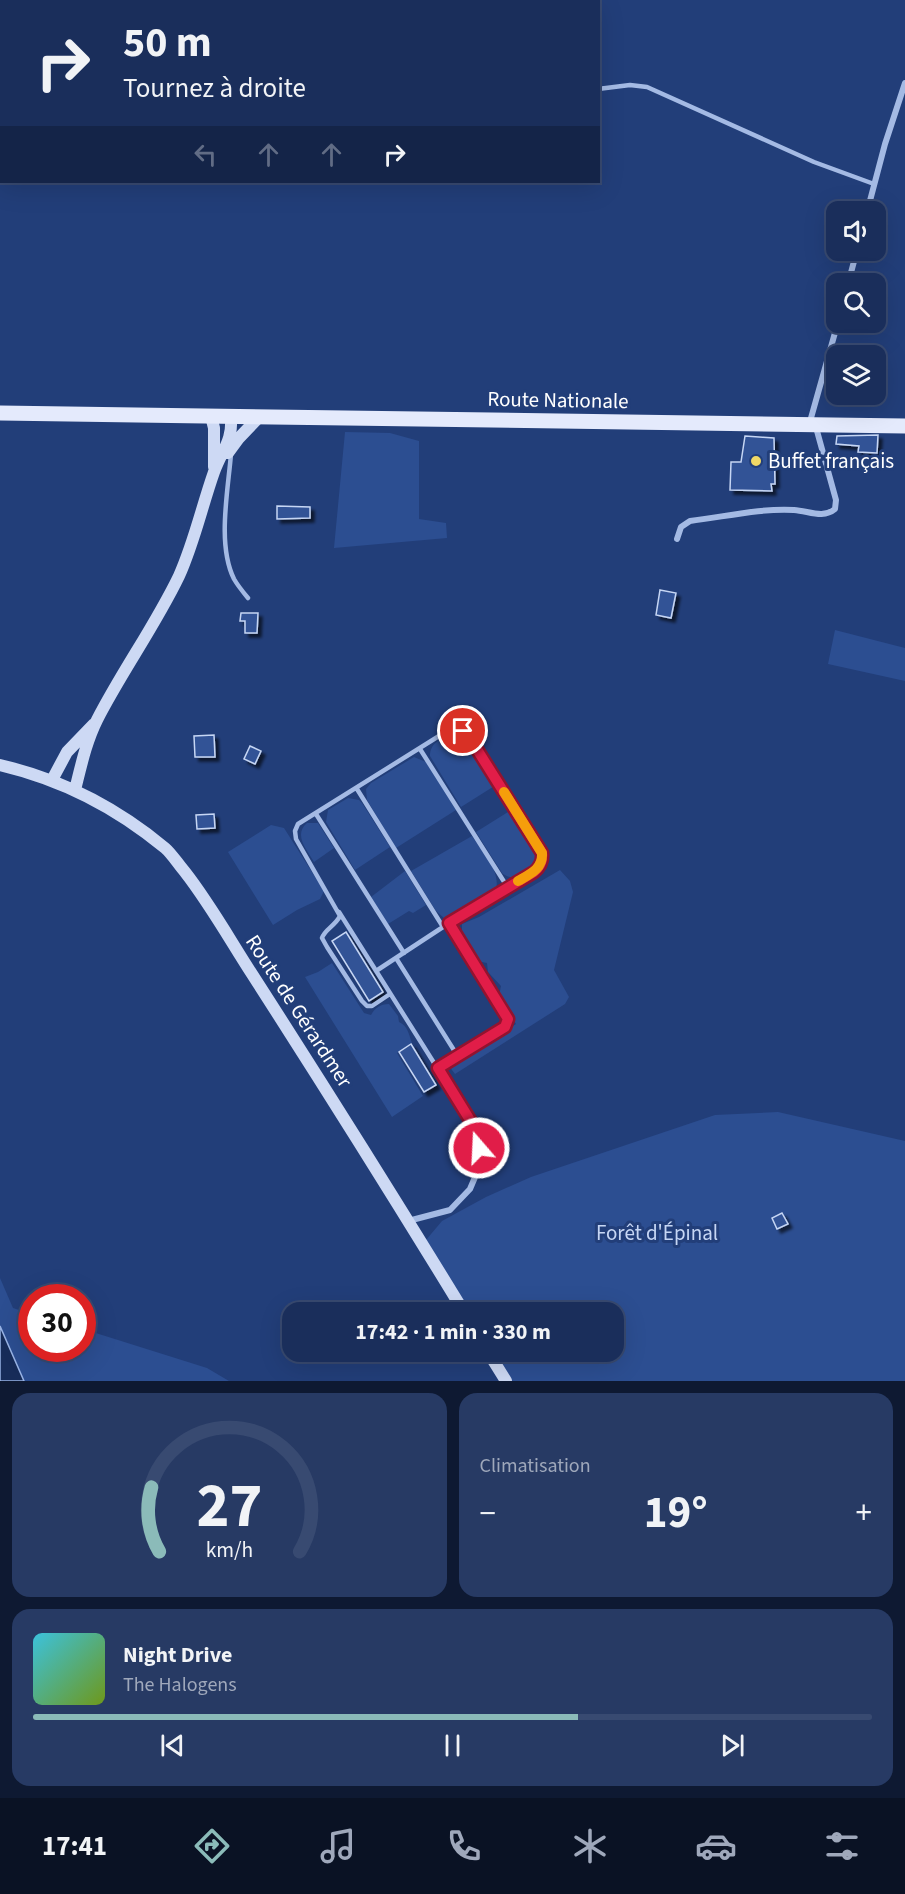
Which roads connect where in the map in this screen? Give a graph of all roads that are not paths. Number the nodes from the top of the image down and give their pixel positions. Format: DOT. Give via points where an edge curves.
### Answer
graph roads {
  1 [pos="905,83"];
  2 [pos="600,89"];
  3 [pos="874,184"];
  4 [pos="870,201"];
  5 [pos="835,333"];
  6 [pos="0,413"];
  7 [pos="211,416"];
  8 [pos="231,416"];
  9 [pos="260,416"];
  10 [pos="813,424"];
  11 [pos="905,426"];
  12 [pos="231,448"];
  13 [pos="214,471"];
  14 [pos="677,539"];
  15 [pos="248,598"];
  16 [pos="97,721"];
  17 [pos="420,749"];
  18 [pos="0,765"];
  19 [pos="52,780"];
  20 [pos="357,789"];
  21 [pos="75,790"];
  22 [pos="316,814"];
  23 [pos="508,888"];
  24 [pos="338,910"];
  25 [pos="449,923"];
  26 [pos="443,927"];
  27 [pos="404,953"];
  28 [pos="396,958"];
  29 [pos="376,971"];
  30 [pos="390,994"];
  31 [pos="457,1055"];
  32 [pos="438,1068"];
  33 [pos="446,1082"];
  34 [pos="408,1221"];
  35 [pos="458,1302"];
  36 [pos="494,1362"];
  37 [pos="506,1381"];
  1 -- 3 [label="street"];
  2 -- 3 [label="lane" via="647,87 814,162"];
  3 -- 4 [label="street"];
  5 -- 10 [label="street" via="811,418"];
  6 -- 7 [label="main road, Route Nationale"];
  7 -- 8 [label="main road, Route Nationale"];
  7 -- 13 [label="main road"];
  8 -- 9 [label="main road, Route Nationale"];
  8 -- 13 [label="main road" via="232,431"];
  9 -- 10 [label="main road, Route Nationale"];
  9 -- 12 [label="main road"];
  10 -- 11 [label="main road, Route Nationale"];
  10 -- 14 [label="street" via="836,500 829,514 795,510 690,521 681,527"];
  12 -- 13 [label="main road"];
  12 -- 15 [label="lane" via="226,555 234,579"];
  13 -- 16 [label="main road" via="179,575"];
  16 -- 19 [label="main road" via="67,752"];
  16 -- 21 [label="main road"];
  17 -- 20 [label="lane"];
  17 -- 23 [label="lane"];
  17 -- 23 [label="lane" via="447,731 455,729 468,735 542,853 538,868"];
  18 -- 19 [label="main road, Route de Gérardmer"];
  19 -- 21 [label="main road, Route de Gérardmer"];
  20 -- 22 [label="lane"];
  20 -- 26 [label="lane"];
  21 -- 34 [label="main road, Route de Gérardmer" via="166,849 193,883"];
  22 -- 24 [label="lane" via="298,824 296,839"];
  22 -- 27 [label="lane"];
  23 -- 25 [label="lane"];
  24 -- 29 [label="lane"];
  24 -- 30 [label="lane" via="336,925 322,938 327,947 367,1006"];
  25 -- 26 [label="lane"];
  25 -- 31 [label="lane" via="508,1019 505,1027"];
  26 -- 27 [label="lane"];
  27 -- 28 [label="lane"];
  28 -- 29 [label="lane"];
  28 -- 31 [label="lane"];
  29 -- 30 [label="lane"];
  30 -- 32 [label="lane"];
  31 -- 32 [label="lane"];
  32 -- 33 [label="lane"];
  33 -- 34 [label="street" via="478,1133 481,1163 470,1189 450,1210"];
  34 -- 35 [label="main road, Route de Gérardmer"];
  36 -- 37 [label="main road"];
}
